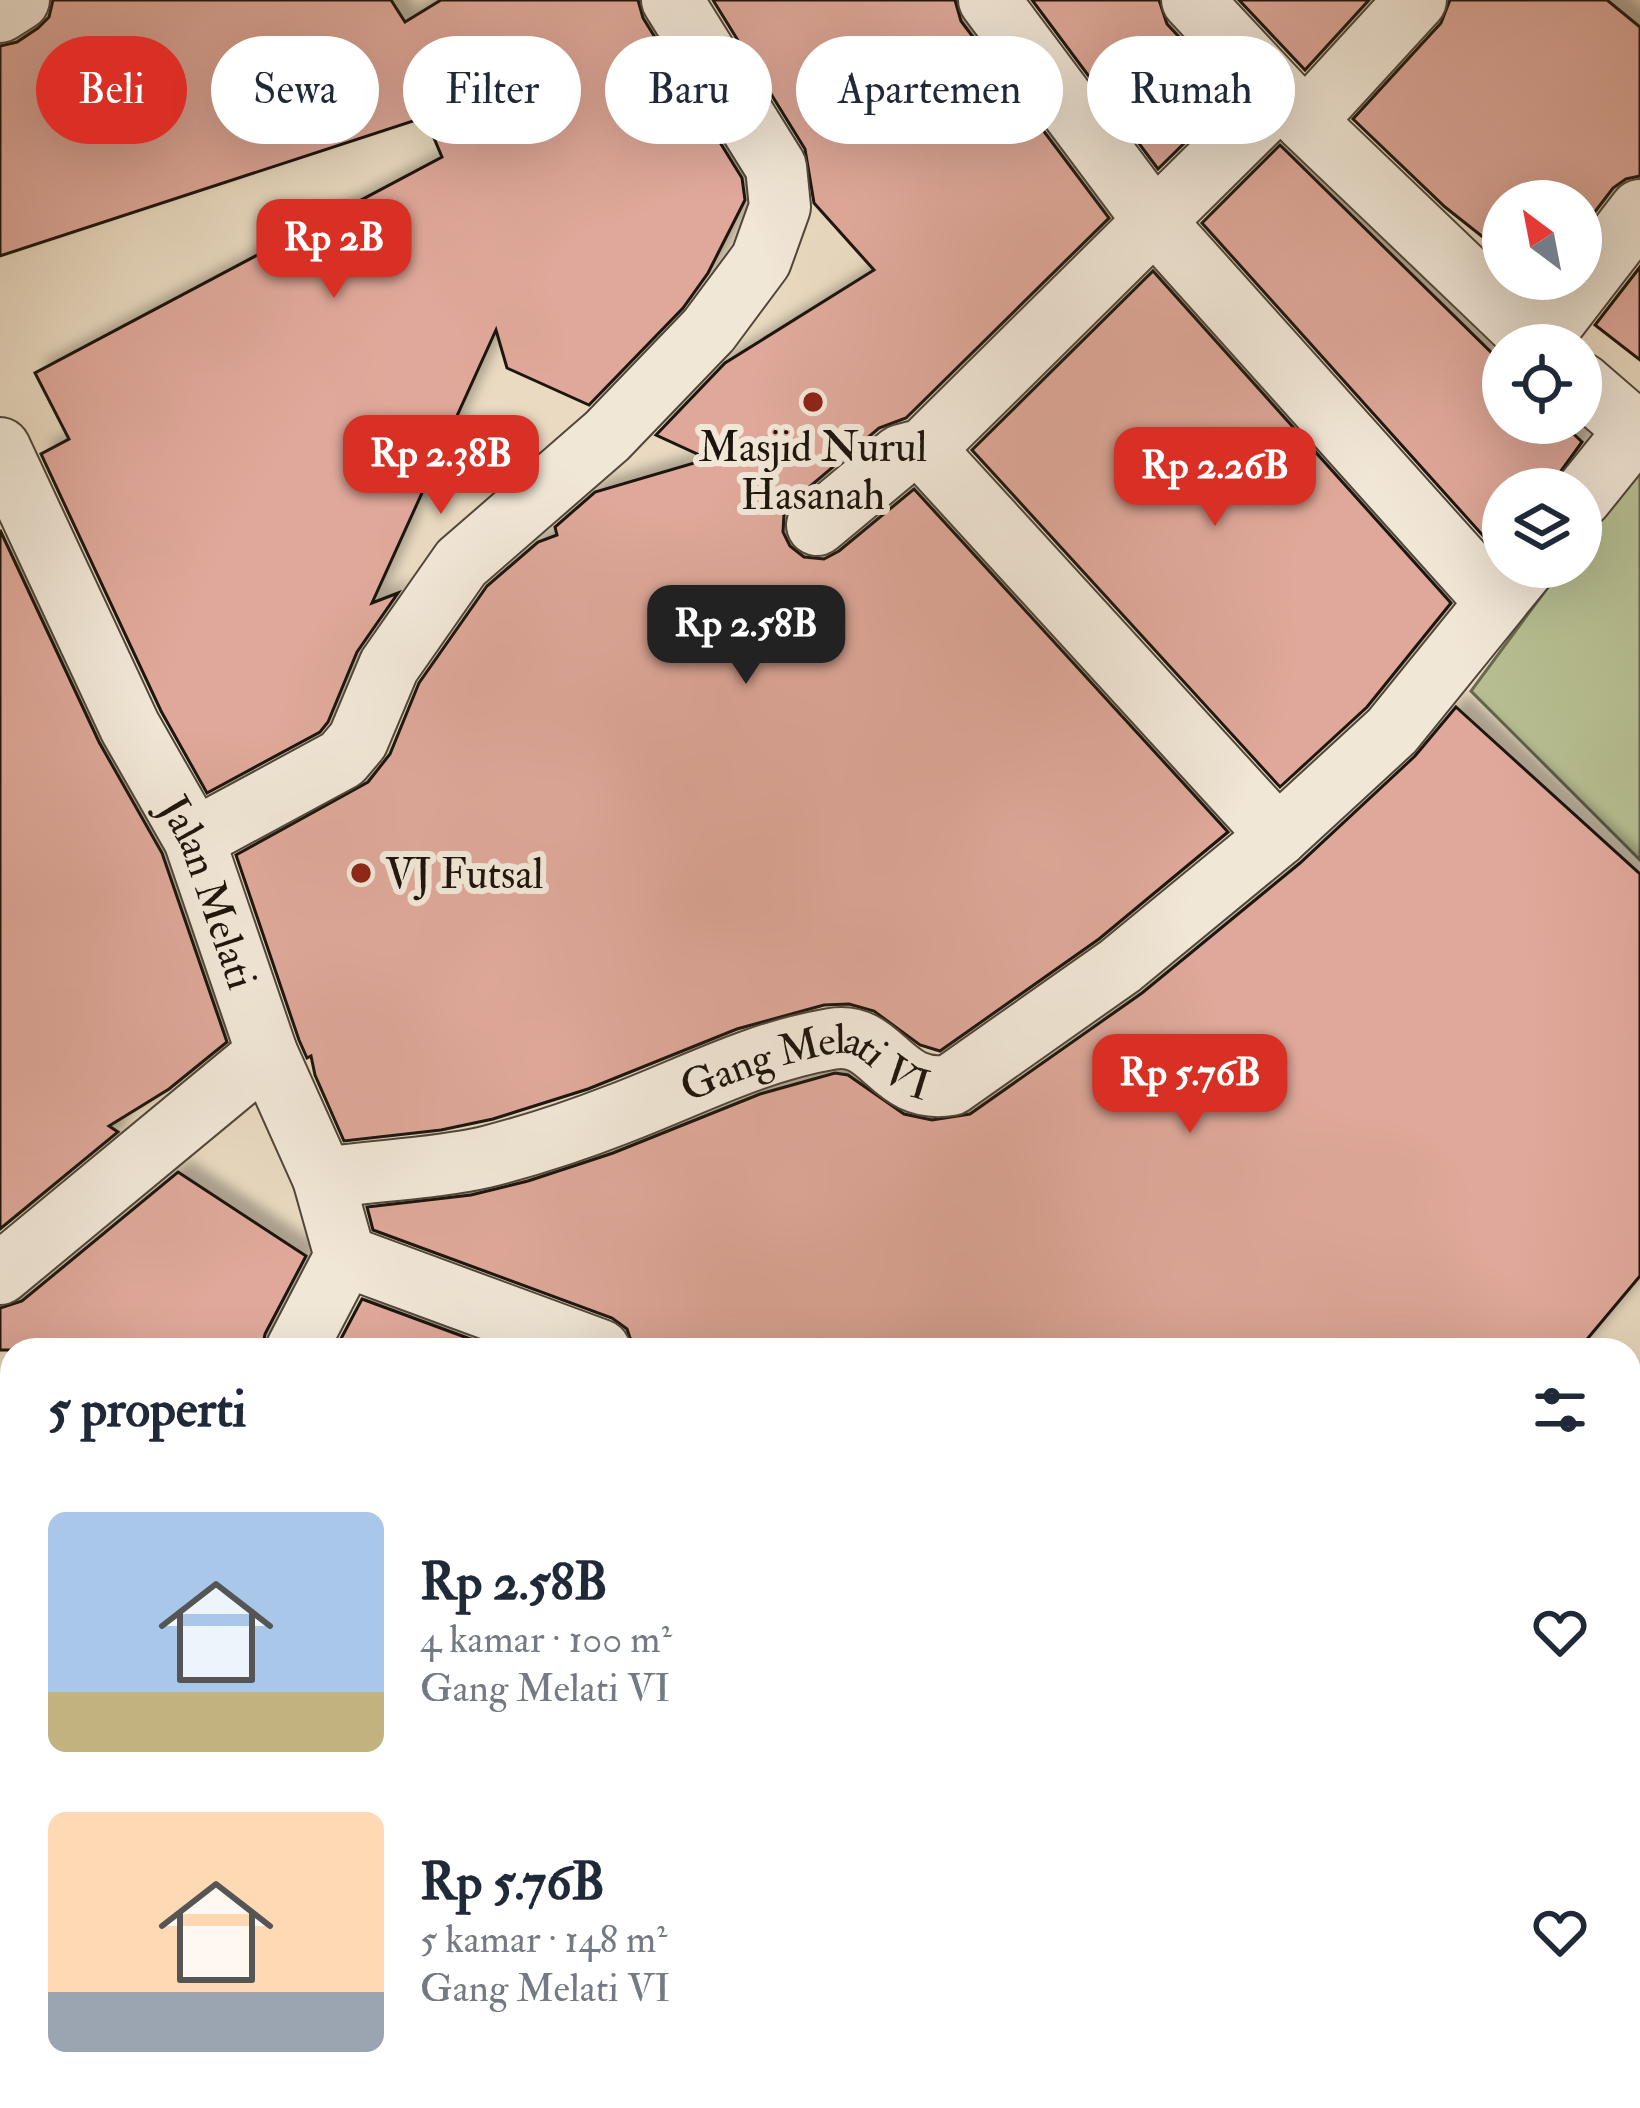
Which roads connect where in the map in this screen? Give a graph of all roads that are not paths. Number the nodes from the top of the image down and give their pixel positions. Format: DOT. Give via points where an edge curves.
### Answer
graph roads {
  1 [pos="19,0"];
  2 [pos="672,0"];
  3 [pos="989,0"];
  4 [pos="1192,0"];
  5 [pos="1416,0"];
  6 [pos="0,12"];
  7 [pos="1226,36"];
  8 [pos="1295,106"];
  9 [pos="1295,110"];
  10 [pos="1249,144"];
  11 [pos="1640,210"];
  12 [pos="1155,222"];
  13 [pos="1517,324"];
  14 [pos="1553,324"];
  15 [pos="1602,401"];
  16 [pos="1638,433"];
  17 [pos="0,448"];
  18 [pos="924,449"];
  19 [pos="1602,474"];
  20 [pos="817,525"];
  21 [pos="1482,555"];
  22 [pos="1508,588"];
  23 [pos="1278,836"];
  24 [pos="194,839"];
  25 [pos="267,1053"];
  26 [pos="323,1178"];
  27 [pos="345,1256"];
  28 [pos="0,1274"];
  29 [pos="302,1338"];
  30 [pos="567,1338"];
  1 -- 6 [label="street"];
  2 -- 24 [label="street" via="776,167 780,207 761,260 709,330 607,436 461,563 389,666 342,760"];
  3 -- 12 [label="street"];
  4 -- 7 [label="street"];
  5 -- 8 [label="street"];
  9 -- 13 [label="street"];
  10 -- 12 [label="street"];
  11 -- 14 [label="street"];
  12 -- 18 [label="street"];
  12 -- 21 [label="street"];
  15 -- 16 [label="street"];
  16 -- 19 [label="street"];
  17 -- 24 [label="street, Jalan Melati" via="130,727"];
  18 -- 20 [label="street" via="901,455"];
  18 -- 23 [label="street"];
  22 -- 23 [label="street, Gang Melati VI" via="1392,731"];
  23 -- 26 [label="street, Gang Melati VI" via="1120,966 951,1084 914,1084 855,1037 835,1038 484,1157"];
  24 -- 25 [label="street, Jalan Melati"];
  25 -- 26 [label="street, Jalan Melati"];
  25 -- 28 [label="street"];
  26 -- 27 [label="street, Jalan Melati"];
  27 -- 29 [label="street"];
  27 -- 30 [label="street"];
}
